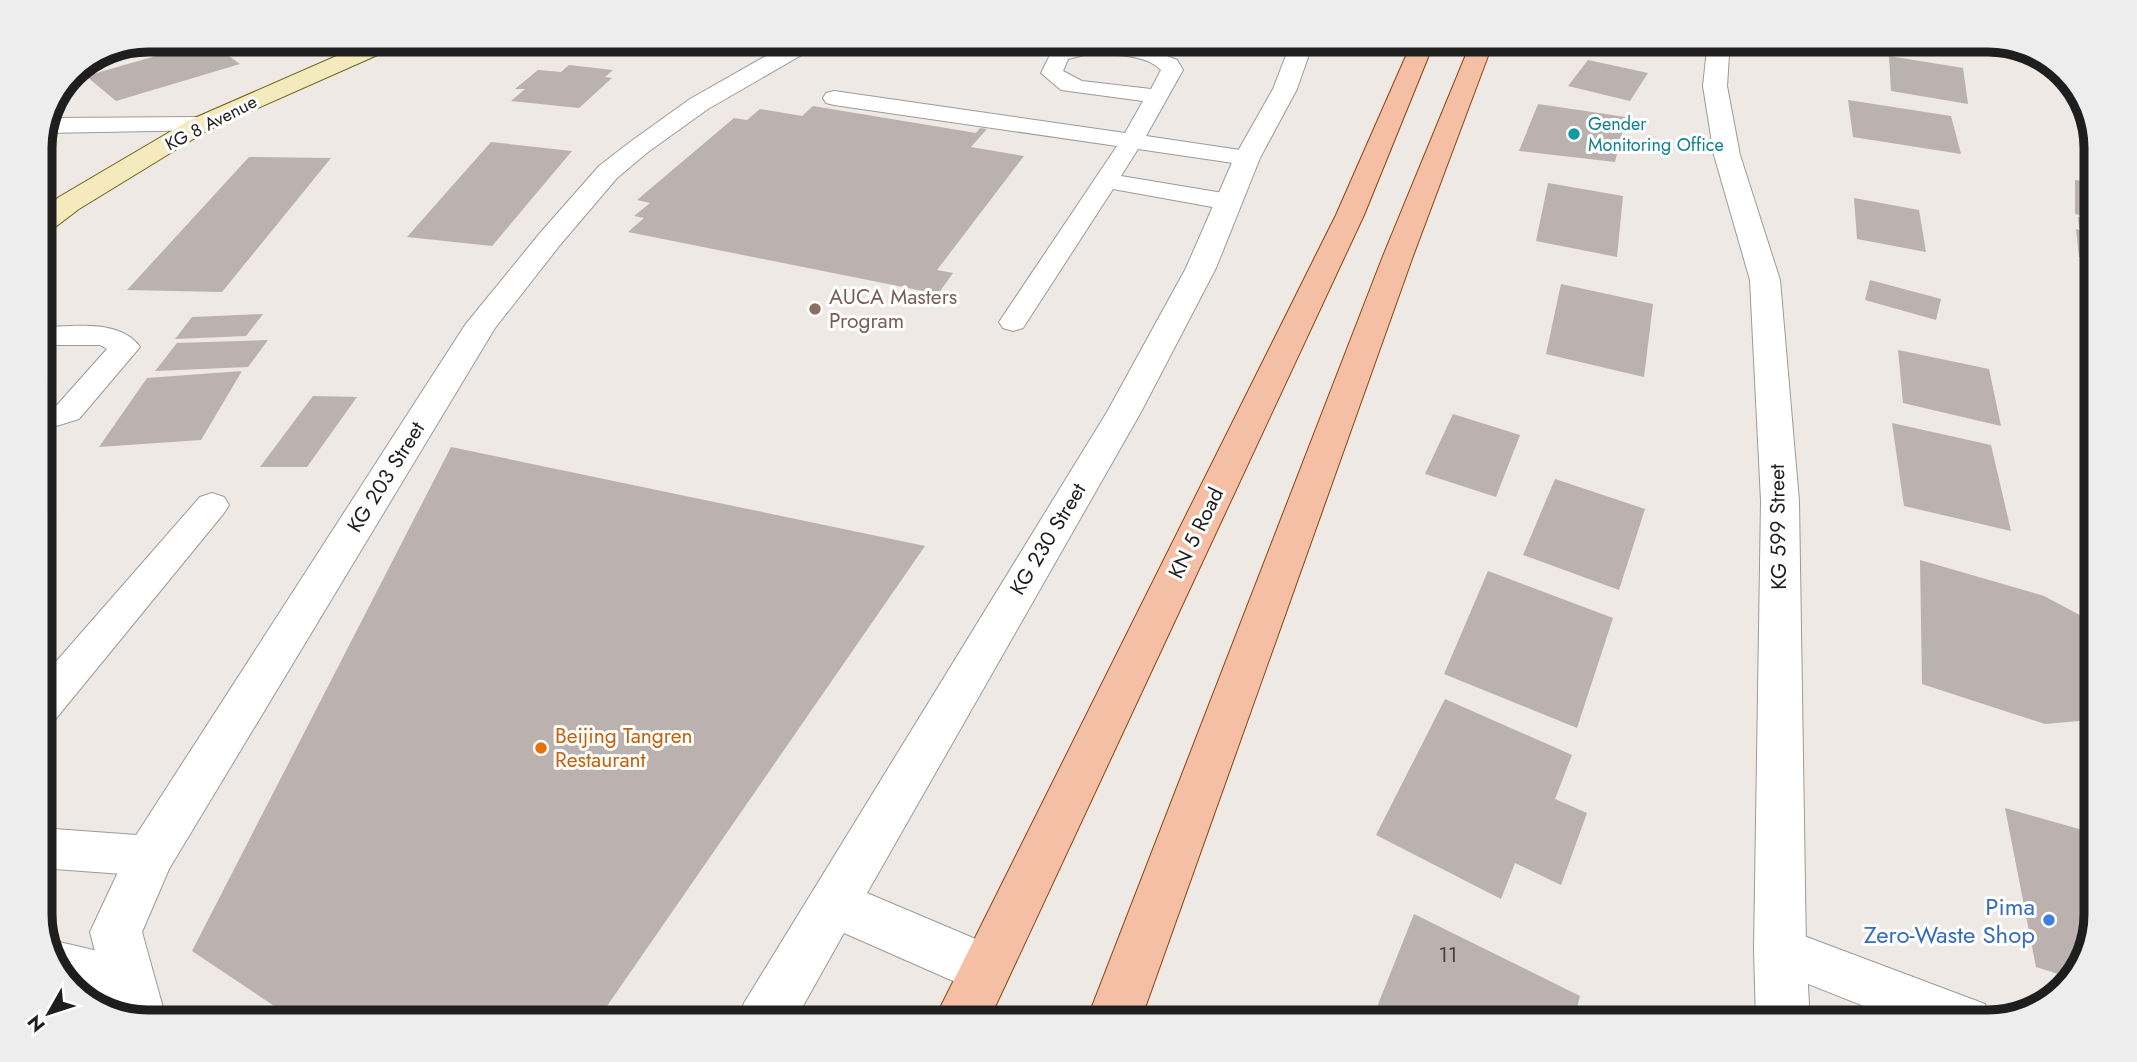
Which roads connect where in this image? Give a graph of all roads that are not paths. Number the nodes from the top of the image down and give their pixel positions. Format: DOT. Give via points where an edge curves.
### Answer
graph roads {
  1 [pos="365,52"];
  2 [pos="790,52"];
  3 [pos="1066,52"];
  4 [pos="1122,52"];
  5 [pos="1299,52"];
  6 [pos="1419,52"];
  7 [pos="1478,52"];
  8 [pos="1718,52"];
  9 [pos="1159,96"];
  10 [pos="834,99"];
  11 [pos="199,125"];
  12 [pos="56,126"];
  13 [pos="1132,141"];
  14 [pos="1247,158"];
  15 [pos="1106,181"];
  16 [pos="1229,202"];
  17 [pos="53,215"];
  18 [pos="1013,322"];
  19 [pos="53,336"];
  20 [pos="53,417"];
  21 [pos="212,505"];
  22 [pos="53,694"];
  23 [pos="53,849"];
  24 [pos="150,856"];
  25 [pos="832,903"];
  26 [pos="1780,950"];
  27 [pos="985,969"];
  28 [pos="73,972"];
  29 [pos="134,1001"];
  30 [pos="770,1010"];
  31 [pos="966,1010"];
  32 [pos="1117,1010"];
  33 [pos="1782,1010"];
  34 [pos="1936,1010"];
  1 -- 11 [label="street, KG 8 Avenue"];
  2 -- 24 [label="street, KG 203 Street" via="699,104 608,172 481,325"];
  3 -- 9 [label="lane" via="1059,55 1052,73 1069,85"];
  4 -- 9 [label="lane" via="1170,64 1172,70"];
  5 -- 14 [label="street, KG 230 Street" via="1286,89"];
  6 -- 27 [label="main road, KN 5 Road" via="1350,215"];
  7 -- 32 [label="main road"];
  8 -- 26 [label="street, KG 599 Street" via="1715,86 1727,155 1765,280 1780,501"];
  9 -- 13 [label="lane"];
  10 -- 13 [label="lane"];
  11 -- 12 [label="street"];
  11 -- 17 [label="street, KG 8 Avenue"];
  13 -- 14 [label="lane"];
  13 -- 15 [label="lane"];
  14 -- 16 [label="street, KG 230 Street"];
  15 -- 16 [label="lane"];
  15 -- 18 [label="lane"];
  16 -- 25 [label="street, KG 230 Street" via="1201,268 1124,412"];
  19 -- 20 [label="lane" via="106,336 125,347 68,412"];
  21 -- 22 [label="lane"];
  23 -- 24 [label="lane"];
  24 -- 29 [label="street, KG 203 Street" via="116,932"];
  25 -- 27 [label="street"];
  25 -- 30 [label="street, KG 230 Street"];
  26 -- 33 [label="street, KG 599 Street"];
  26 -- 34 [label="lane"];
  27 -- 31 [label="main road, KN 5 Road"];
  28 -- 29 [label="lane"];
}
